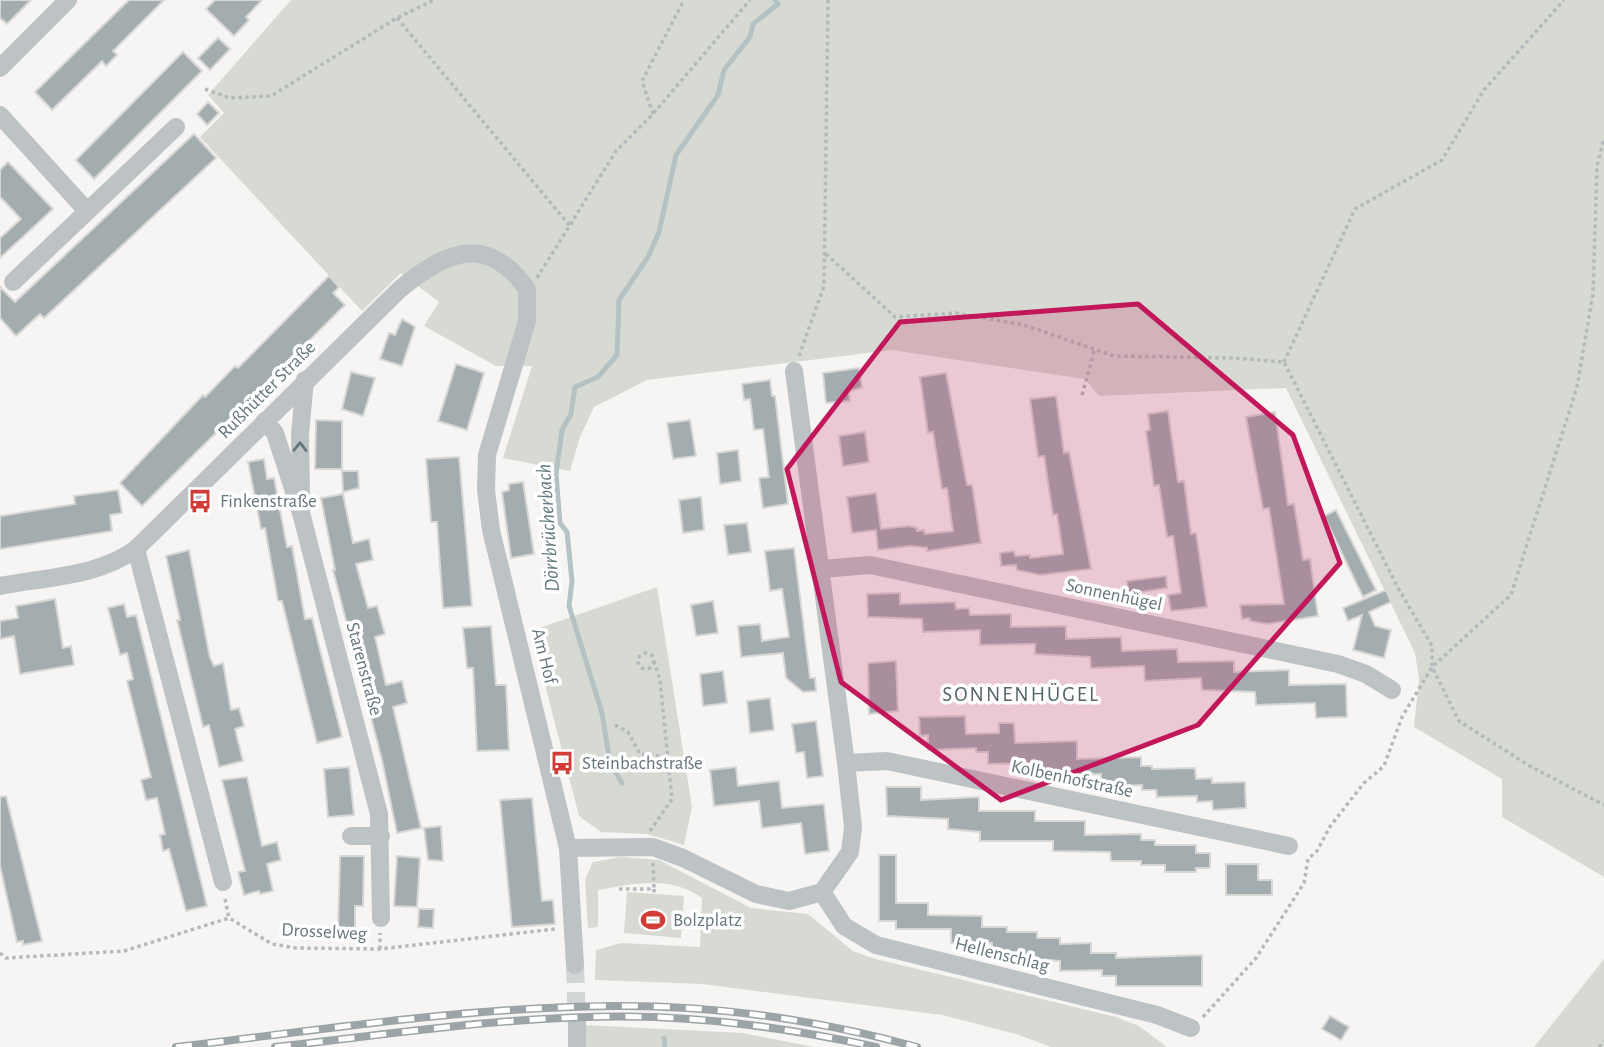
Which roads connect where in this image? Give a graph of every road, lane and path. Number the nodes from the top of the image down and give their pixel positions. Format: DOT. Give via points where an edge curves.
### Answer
graph roads {
  1 [pos="68,0"];
  2 [pos="434,0"];
  3 [pos="684,0"];
  4 [pos="750,0"];
  5 [pos="828,0"];
  6 [pos="1564,0"];
  7 [pos="397,18"];
  8 [pos="0,68"];
  9 [pos="205,89"];
  10 [pos="653,114"];
  11 [pos="0,115"];
  12 [pos="176,127"];
  13 [pos="1604,139"];
  14 [pos="87,211"];
  15 [pos="570,226"];
  16 [pos="826,254"];
  17 [pos="550,259"];
  18 [pos="13,282"];
  19 [pos="527,321"];
  20 [pos="1096,348"];
  21 [pos="1284,362"];
  22 [pos="794,371"];
  23 [pos="306,380"];
  24 [pos="1082,395"];
  25 [pos="265,421"];
  26 [pos="301,513"];
  27 [pos="136,549"];
  28 [pos="821,569"];
  29 [pos="0,586"];
  30 [pos="655,663"];
  31 [pos="1432,667"];
  32 [pos="1392,690"];
  33 [pos="615,725"];
  34 [pos="668,757"];
  35 [pos="846,763"];
  36 [pos="1604,805"];
  37 [pos="647,834"];
  38 [pos="351,836"];
  39 [pos="381,836"];
  40 [pos="1289,846"];
  41 [pos="568,848"];
  42 [pos="654,870"];
  43 [pos="619,889"];
  44 [pos="224,890"];
  45 [pos="822,892"];
  46 [pos="229,918"];
  47 [pos="381,918"];
  48 [pos="534,930"];
  49 [pos="0,953"];
  50 [pos="575,965"];
  51 [pos="577,1024"];
  52 [pos="1191,1028"];
  53 [pos="1604,1041"];
  54 [pos="578,1047"];
  55 [pos="1599,1047"];
  1 -- 8 [label="street"];
  2 -- 7 [label="path"];
  3 -- 10 [label="path" via="642,81"];
  4 -- 10 [label="path"];
  5 -- 16 [label="path"];
  6 -- 21 [label="path" via="1484,90 1442,160 1355,209"];
  7 -- 9 [label="path" via="271,96 230,98"];
  7 -- 15 [label="path"];
  10 -- 15 [label="path" via="616,151"];
  11 -- 14 [label="street"];
  12 -- 14 [label="street"];
  13 -- 31 [label="path" via="1597,166 1593,295 1577,387 1511,595"];
  14 -- 18 [label="street"];
  15 -- 17 [label="path"];
  16 -- 20 [label="path" via="895,317 956,313 1024,325"];
  16 -- 22 [label="path" via="824,286"];
  19 -- 23 [label="street, Rußhütter Straße" via="527,289 517,275 489,257 463,253 431,264 400,289"];
  19 -- 41 [label="street, Am Hof" via="487,455 486,490 491,530"];
  20 -- 21 [label="path" via="1114,356"];
  20 -- 24 [label="path"];
  21 -- 31 [label="path" via="1432,646"];
  22 -- 28 [label="street"];
  23 -- 25 [label="street, Rußhütter Straße"];
  26 -- 23 [label="street, Starenstraße, one-way" via="300,434"];
  25 -- 26 [label="street, Starenstraße" via="275,433"];
  25 -- 27 [label="street, Rußhütter Straße"];
  26 -- 39 [label="street, Starenstraße"];
  27 -- 29 [label="street, Rußhütter Straße" via="102,568"];
  27 -- 44 [label="street"];
  28 -- 32 [label="street, Sonnenhügel" via="870,565 1038,600 1338,664"];
  28 -- 35 [label="street"];
  30 -- 30 [label="path" via="646,653 638,663 646,670"];
  30 -- 34 [label="path"];
  31 -- 36 [label="path" via="1459,721"];
  31 -- 52 [label="path" via="1402,717 1384,766 1364,783 1308,859 1304,883 1256,958"];
  33 -- 34 [label="path" via="628,732 640,754"];
  34 -- 37 [label="path" via="672,799"];
  35 -- 40 [label="street, Kolbenhofstraße" via="887,761"];
  35 -- 45 [label="street" via="850,852"];
  38 -- 39 [label="street"];
  39 -- 47 [label="street, Starenstraße"];
  41 -- 45 [label="street" via="646,846 683,858 757,894 789,901"];
  41 -- 50 [label="street, Am Hof"];
  42 -- 43 [label="path" via="654,892"];
  44 -- 46 [label="path"];
  45 -- 52 [label="street, Hellenschlag" via="844,926 876,945"];
  46 -- 48 [label="path, Drosselweg" via="272,944 296,948 380,949"];
  46 -- 49 [label="path" via="124,951 6,958"];
  51 -- 54 [label="street"];
  53 -- 55 [label="path"];
}
